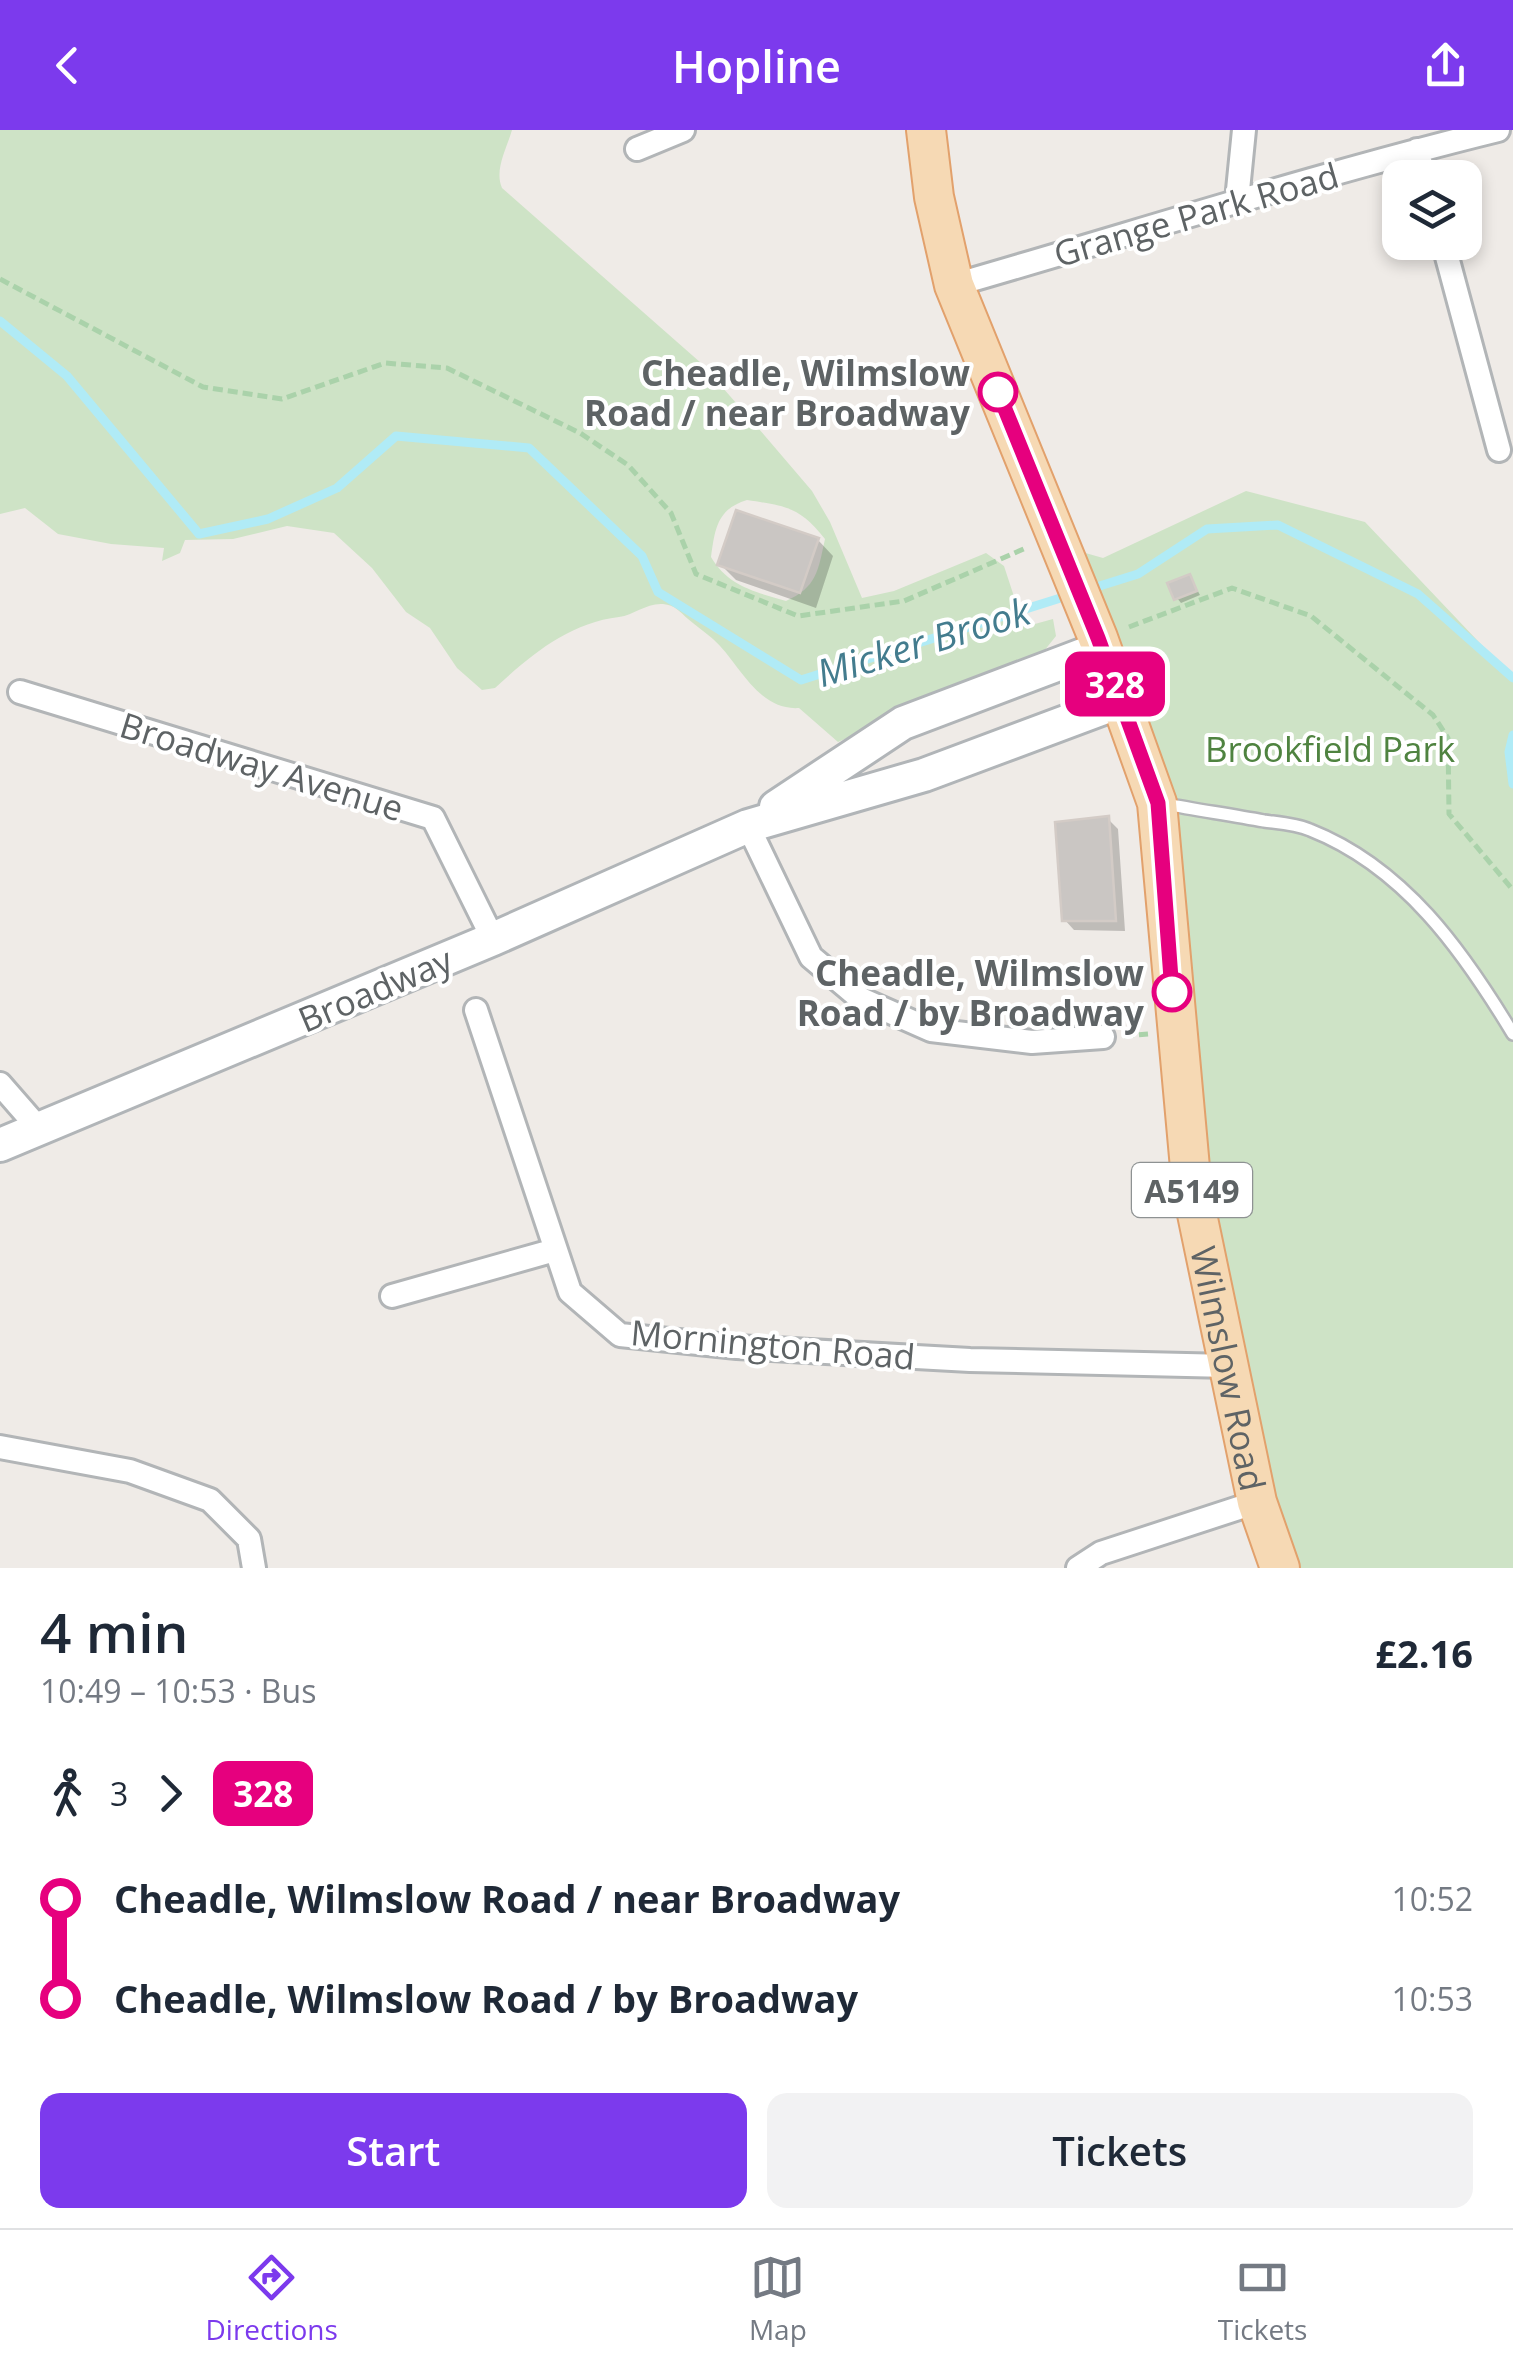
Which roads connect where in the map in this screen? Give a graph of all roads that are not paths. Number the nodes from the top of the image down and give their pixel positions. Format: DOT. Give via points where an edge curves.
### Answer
graph roads {
  1 [pos="683,130"];
  2 [pos="926,130"];
  3 [pos="1244,130"];
  4 [pos="1498,130"];
  5 [pos="636,149"];
  6 [pos="1417,150"];
  7 [pos="1420,160"];
  8 [pos="1238,200"];
  9 [pos="1447,260"];
  10 [pos="954,285"];
  11 [pos="1499,450"];
  12 [pos="1097,636"];
  13 [pos="20,692"];
  14 [pos="1122,700"];
  15 [pos="1158,803"];
  16 [pos="748,826"];
  17 [pos="493,938"];
  18 [pos="476,1010"];
  19 [pos="1513,1034"];
  20 [pos="1103,1037"];
  21 [pos="0,1084"];
  22 [pos="41,1130"];
  23 [pos="0,1146"];
  24 [pos="555,1250"];
  25 [pos="392,1296"];
  26 [pos="1229,1366"];
  27 [pos="0,1447"];
  28 [pos="1257,1502"];
  29 [pos="254,1568"];
  30 [pos="1078,1568"];
  31 [pos="1280,1568"];
  1 -- 5 [label="street"];
  2 -- 10 [label="main road, Wilmslow Road / A5149"];
  3 -- 8 [label="street"];
  4 -- 6 [label="street, Grange Park Road"];
  6 -- 7 [label="street"];
  6 -- 8 [label="street, Grange Park Road"];
  8 -- 10 [label="street, Grange Park Road"];
  9 -- 11 [label="street"];
  10 -- 12 [label="main road, Wilmslow Road / A5149"];
  12 -- 14 [label="main road, Wilmslow Road / A5149"];
  12 -- 16 [label="street, Broadway" via="903,723"];
  13 -- 17 [label="street, Broadway Avenue" via="433,818"];
  14 -- 15 [label="main road, Wilmslow Road / A5149"];
  14 -- 16 [label="street, Broadway" via="924,774"];
  15 -- 19 [label="lane" via="1308,828 1359,856 1429,913"];
  15 -- 26 [label="main road, Wilmslow Road / A5149" via="1192,1190"];
  16 -- 17 [label="street, Broadway"];
  16 -- 20 [label="street" via="810,956 861,999 931,1030 1032,1042"];
  17 -- 22 [label="street, Broadway"];
  18 -- 24 [label="street, Mornington Road"];
  21 -- 22 [label="street"];
  22 -- 23 [label="street, Broadway"];
  24 -- 25 [label="street"];
  24 -- 26 [label="street, Mornington Road" via="570,1292 620,1336 970,1360"];
  26 -- 28 [label="main road, Wilmslow Road / A5149"];
  27 -- 29 [label="street" via="130,1471 210,1500 248,1539"];
  28 -- 30 [label="street" via="1101,1554"];
  28 -- 31 [label="main road, Wilmslow Road / A5149"];
}
